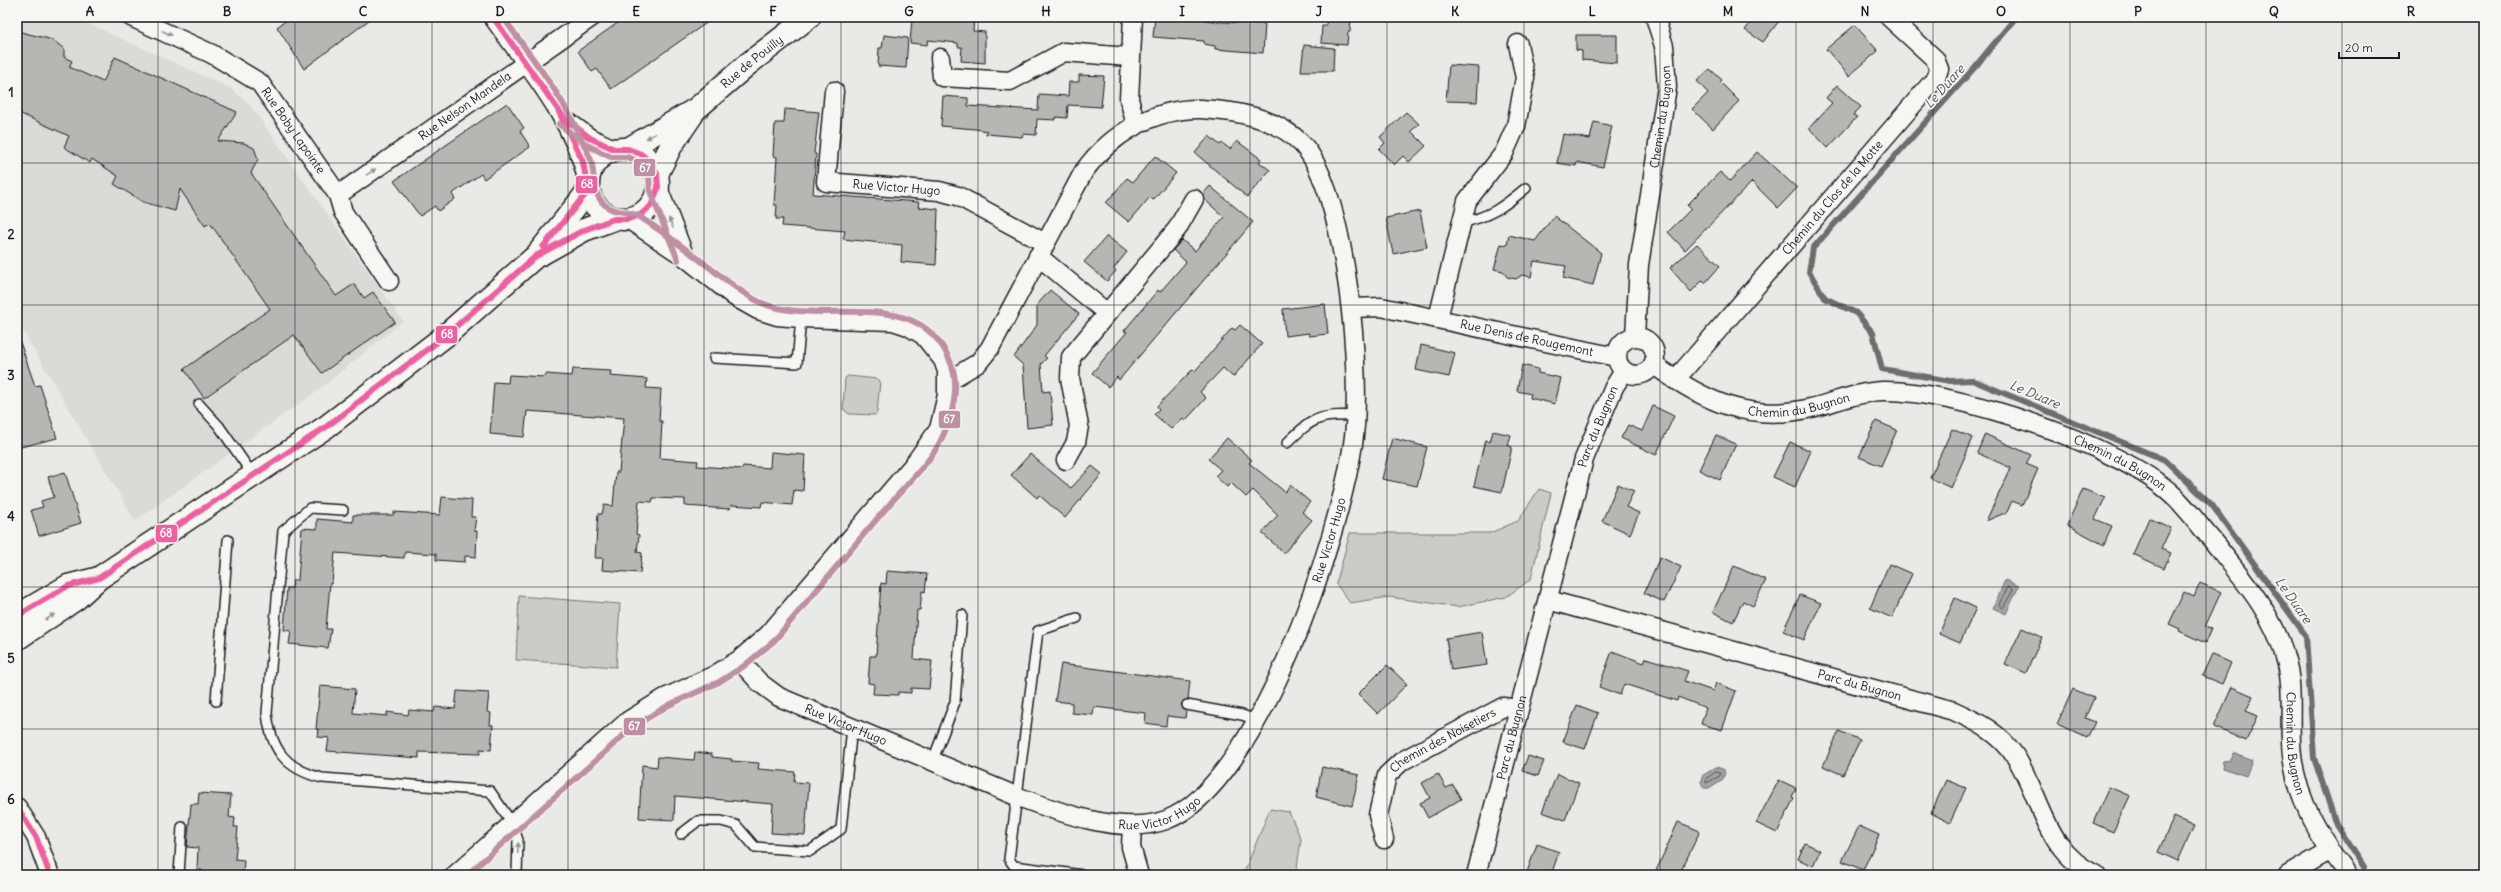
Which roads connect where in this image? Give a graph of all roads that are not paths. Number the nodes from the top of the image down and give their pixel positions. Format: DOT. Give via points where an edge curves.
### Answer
graph roads {
  1 [pos="131,17"];
  2 [pos="493,17"];
  3 [pos="592,17"];
  4 [pos="810,17"];
  5 [pos="1133,17"];
  6 [pos="1655,17"];
  7 [pos="1889,17"];
  8 [pos="1518,44"];
  9 [pos="1129,57"];
  10 [pos="940,58"];
  11 [pos="526,64"];
  12 [pos="834,91"];
  13 [pos="696,109"];
  14 [pos="564,118"];
  15 [pos="1136,125"];
  16 [pos="621,149"];
  17 [pos="658,181"];
  18 [pos="588,184"];
  19 [pos="1526,188"];
  20 [pos="338,195"];
  21 [pos="1194,199"];
  22 [pos="621,219"];
  23 [pos="1460,223"];
  24 [pos="1042,249"];
  25 [pos="536,256"];
  26 [pos="685,256"];
  27 [pos="389,281"];
  28 [pos="1351,308"];
  29 [pos="1107,313"];
  30 [pos="800,318"];
  31 [pos="1438,318"];
  32 [pos="1635,336"];
  33 [pos="714,358"];
  34 [pos="1620,364"];
  35 [pos="1654,365"];
  36 [pos="1675,380"];
  37 [pos="948,381"];
  38 [pos="198,404"];
  39 [pos="1356,416"];
  40 [pos="1287,444"];
  41 [pos="1066,460"];
  42 [pos="254,476"];
  43 [pos="343,510"];
  44 [pos="228,540"];
  45 [pos="99,578"];
  46 [pos="1548,600"];
  47 [pos="962,615"];
  48 [pos="17,616"];
  49 [pos="1077,618"];
  50 [pos="17,638"];
  51 [pos="738,660"];
  52 [pos="216,701"];
  53 [pos="1187,705"];
  54 [pos="1519,710"];
  55 [pos="1257,720"];
  56 [pos="852,728"];
  57 [pos="933,760"];
  58 [pos="1016,796"];
  59 [pos="17,807"];
  60 [pos="512,823"];
  61 [pos="1132,826"];
  62 [pos="182,827"];
  63 [pos="681,834"];
  64 [pos="1384,839"];
  65 [pos="2329,850"];
  66 [pos="50,875"];
  67 [pos="179,875"];
  68 [pos="455,875"];
  69 [pos="517,875"];
  70 [pos="1083,875"];
  71 [pos="1139,875"];
  72 [pos="1476,875"];
  73 [pos="2096,875"];
  74 [pos="2288,875"];
  75 [pos="2348,875"];
  1 -- 20 [label="street, Rue Boby Lapointe, one-way" via="212,54 260,83"];
  2 -- 11 [label="street"];
  3 -- 11 [label="street, Rue Nelson Mandela"];
  4 -- 13 [label="street, Rue de Pouilly" via="748,64"];
  5 -- 9 [label="street"];
  6 -- 32 [label="street, Chemin du Bugnon" via="1664,46 1667,87 1639,265"];
  7 -- 36 [label="street, Chemin du Clos de la Motte" via="1935,59 1939,69 1936,78"];
  8 -- 23 [label="street" via="1525,78 1516,126 1504,153 1467,201"];
  9 -- 10 [label="street" via="1064,52 1010,81 942,77"];
  9 -- 15 [label="street" via="1129,99"];
  11 -- 14 [label="street"];
  20 -- 11 [label="street, Rue Nelson Mandela, one-way"];
  12 -- 24 [label="street, Rue Victor Hugo" via="826,182 939,191 958,196"];
  13 -- 16 [label="street, Rue de Pouilly, one-way"];
  13 -- 17 [label="street, Rue de Pouilly" via="671,146"];
  14 -- 16 [label="street" via="590,138"];
  14 -- 18 [label="street" via="583,162"];
  15 -- 24 [label="street, Rue Victor Hugo" via="1124,131 1094,157"];
  15 -- 28 [label="street, Rue Victor Hugo" via="1194,109 1233,112 1270,122 1302,144 1322,175 1328,195"];
  16 -- 17 [label="street" via="641,154 651,163"];
  16 -- 18 [label="street, Rue de Pouilly" via="602,155 592,165"];
  17 -- 22 [label="street, Rue de Pouilly" via="650,206 640,215"];
  26 -- 17 [label="street, one-way"];
  18 -- 22 [label="street" via="593,204 602,213"];
  18 -- 25 [label="street, Rue de Pouilly"];
  19 -- 23 [label="lane" via="1507,204 1482,219"];
  20 -- 27 [label="street, Rue Boby Lapointe" via="343,212"];
  21 -- 29 [label="street" via="1177,229"];
  22 -- 25 [label="street, Rue de Pouilly" via="584,230"];
  22 -- 26 [label="street"];
  23 -- 31 [label="street"];
  24 -- 29 [label="street, Rue Victor Hugo"];
  24 -- 37 [label="street, Rue Victor Hugo" via="990,348 978,363"];
  25 -- 42 [label="street, Rue de Pouilly" via="445,336 326,427"];
  26 -- 30 [label="street" via="735,297 758,310 777,316"];
  28 -- 31 [label="street, Rue Denis de Rougemont" via="1381,307"];
  28 -- 39 [label="street, Rue Victor Hugo"];
  29 -- 41 [label="street" via="1071,358 1070,378 1079,426 1076,442"];
  30 -- 33 [label="lane" via="797,363"];
  30 -- 37 [label="street" via="893,321 908,326 923,335 934,347 943,360"];
  31 -- 34 [label="street, Rue Denis de Rougemont"];
  32 -- 34 [label="street" via="1625,339 1619,347"];
  32 -- 35 [label="street" via="1645,338 1653,345 1656,354"];
  34 -- 35 [label="street" via="1632,375 1649,372"];
  34 -- 46 [label="street, Parc du Bugnon" via="1614,388 1584,459"];
  35 -- 36 [label="street, Chemin du Bugnon"];
  36 -- 65 [label="street, Chemin du Bugnon" via="1731,409 1758,413 1790,413 1850,396 1882,392 1914,393 1955,400 2050,429 2126,462 2152,477 2174,495 2193,517 2275,625 2286,659 2292,756 2299,791"];
  37 -- 51 [label="street" via="944,413 939,429 930,444 768,635"];
  38 -- 42 [label="lane" via="220,426"];
  39 -- 40 [label="lane" via="1336,415 1310,420"];
  39 -- 55 [label="street, Rue Victor Hugo" via="1349,468 1315,582 1277,683"];
  42 -- 45 [label="street, Rue de Pouilly"];
  43 -- 60 [label="lane" via="310,508 283,531 267,713 269,731 276,750 304,773 322,778 490,791"];
  44 -- 52 [label="lane"];
  45 -- 48 [label="street, Rue de Pouilly" via="68,586"];
  50 -- 45 [label="street, Rue de Pouilly, one-way" via="76,599"];
  46 -- 54 [label="street, Parc du Bugnon"];
  46 -- 73 [label="street, Parc du Bugnon" via="1954,711 1978,722 1992,730 2015,755 2047,826 2063,851"];
  47 -- 57 [label="lane" via="956,702"];
  49 -- 58 [label="lane" via="1038,630"];
  51 -- 56 [label="street, Rue Victor Hugo" via="760,683 779,697"];
  51 -- 60 [label="street" via="714,675 665,698 628,721"];
  53 -- 55 [label="lane"];
  54 -- 64 [label="street, Chemin des Noisetiers" via="1503,707 1402,761 1387,774 1378,815"];
  54 -- 72 [label="street, Parc du Bugnon"];
  55 -- 61 [label="street, Rue Victor Hugo" via="1234,758 1191,805 1165,820"];
  56 -- 57 [label="street, Rue Victor Hugo"];
  56 -- 63 [label="lane" via="841,830 810,851 755,847 736,825 721,821 698,821"];
  57 -- 58 [label="street, Rue Victor Hugo"];
  58 -- 61 [label="street, Rue Victor Hugo" via="1070,814"];
  58 -- 70 [label="lane" via="1009,858 1014,866"];
  59 -- 66 [label="street" via="36,837"];
  60 -- 68 [label="street"];
  69 -- 60 [label="lane, one-way" via="518,840"];
  61 -- 71 [label="street" via="1131,847"];
  62 -- 67 [label="lane"];
  65 -- 74 [label="street"];
  65 -- 75 [label="street, Chemin du Bugnon"];
}
